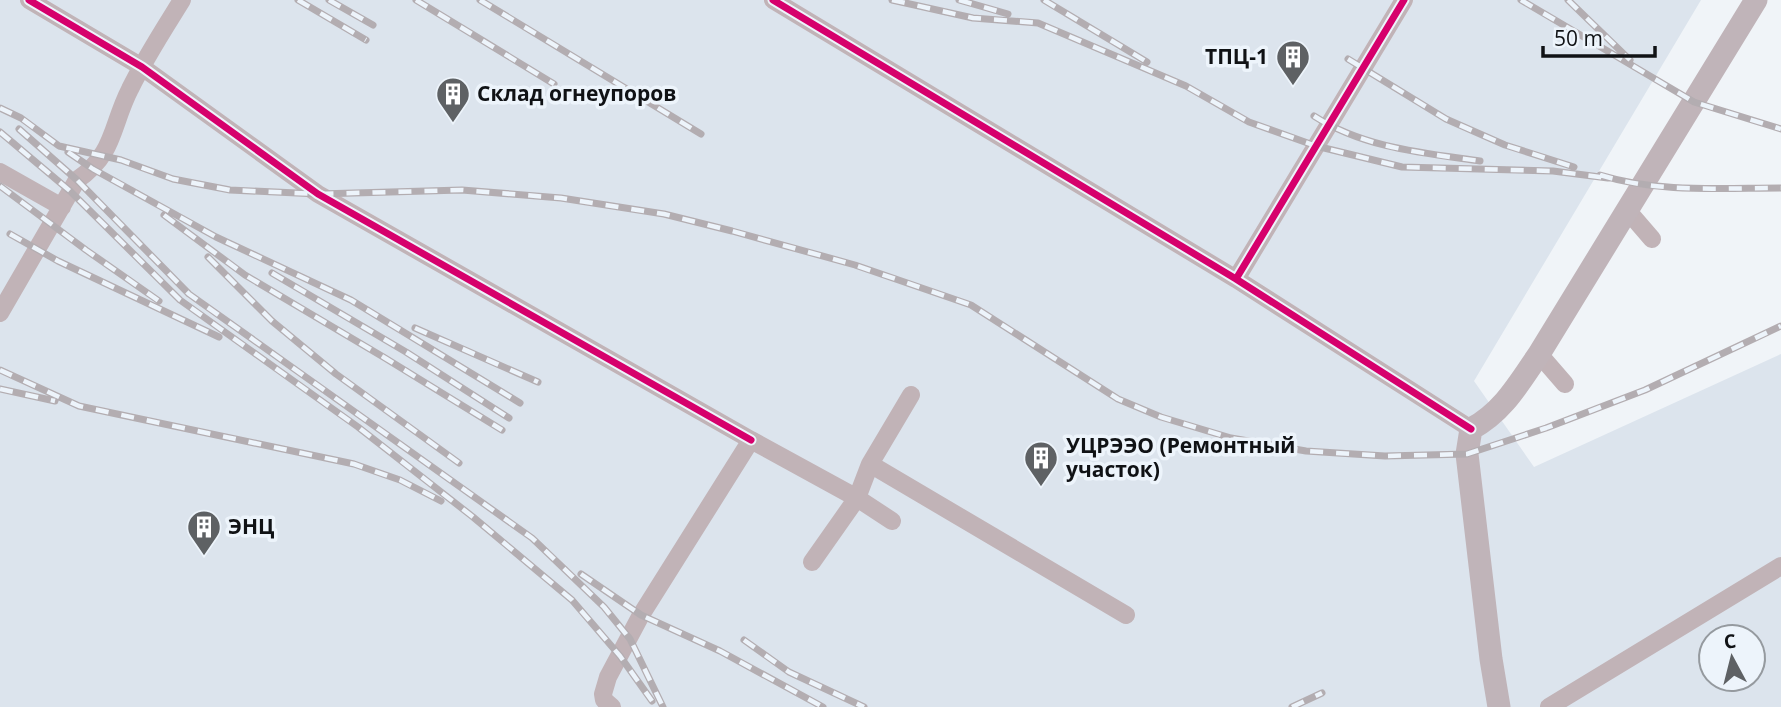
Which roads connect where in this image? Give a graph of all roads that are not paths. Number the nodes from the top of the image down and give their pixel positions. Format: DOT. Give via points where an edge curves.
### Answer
graph roads {
  1 [pos="29,0"];
  2 [pos="182,0"];
  3 [pos="773,0"];
  4 [pos="1404,0"];
  5 [pos="1756,0"];
  6 [pos="142,66"];
  7 [pos="0,172"];
  8 [pos="62,206"];
  9 [pos="1627,210"];
  10 [pos="1652,239"];
  11 [pos="1236,279"];
  12 [pos="0,313"];
  13 [pos="1539,354"];
  14 [pos="1565,384"];
  15 [pos="911,395"];
  16 [pos="1471,429"];
  17 [pos="751,440"];
  18 [pos="870,464"];
  19 [pos="856,498"];
  20 [pos="892,521"];
  21 [pos="812,562"];
  22 [pos="1781,566"];
  23 [pos="1126,615"];
  24 [pos="611,707"];
  25 [pos="1499,707"];
  26 [pos="1549,707"];
  1 -- 6 [label="street"];
  2 -- 6 [label="street"];
  3 -- 11 [label="street"];
  4 -- 11 [label="street"];
  5 -- 9 [label="main road"];
  6 -- 8 [label="street" via="104,156 77,180"];
  6 -- 17 [label="street" via="318,194"];
  7 -- 8 [label="street"];
  8 -- 12 [label="street"];
  9 -- 10 [label="street"];
  9 -- 13 [label="main road"];
  11 -- 16 [label="street"];
  13 -- 14 [label="street"];
  13 -- 16 [label="main road" via="1506,402"];
  15 -- 18 [label="street"];
  16 -- 25 [label="main road" via="1467,454"];
  17 -- 19 [label="street"];
  17 -- 24 [label="street" via="641,615 608,677 603,694"];
  18 -- 19 [label="street"];
  18 -- 23 [label="street"];
  19 -- 20 [label="street"];
  19 -- 21 [label="street"];
  22 -- 26 [label="street"];
}
